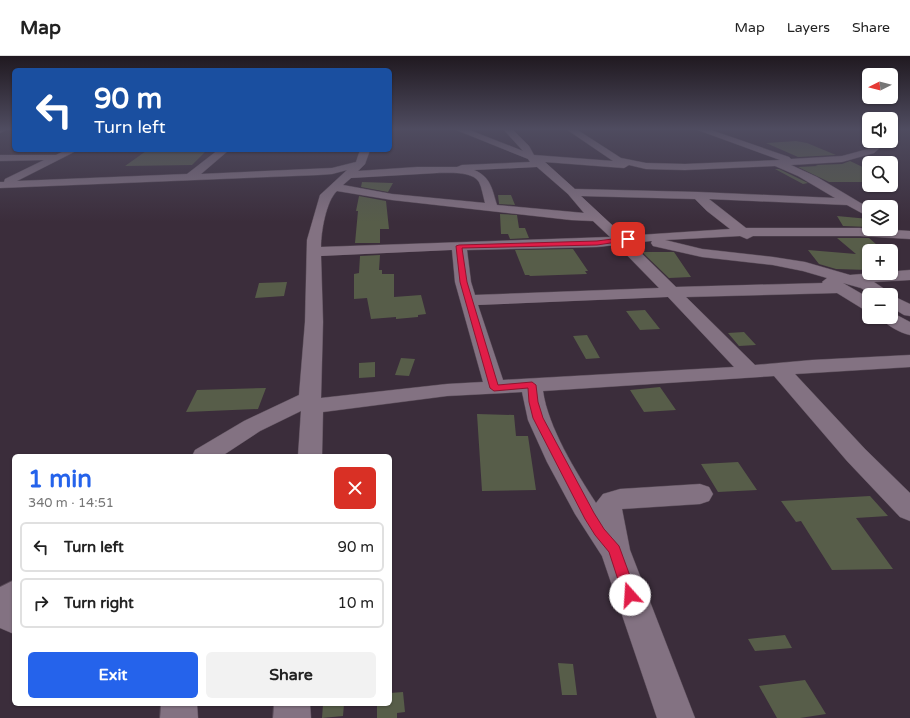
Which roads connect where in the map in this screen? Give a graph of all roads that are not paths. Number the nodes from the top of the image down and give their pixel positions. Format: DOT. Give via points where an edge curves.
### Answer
graph roads {
  1 [pos="51,160"];
  2 [pos="212,160"];
  3 [pos="536,160"];
  4 [pos="618,160"];
  5 [pos="788,160"];
  6 [pos="813,160"];
  7 [pos="791,161"];
  8 [pos="358,163"];
  9 [pos="777,164"];
  10 [pos="646,166"];
  11 [pos="446,169"];
  12 [pos="310,172"];
  13 [pos="190,178"];
  14 [pos="0,185"];
  15 [pos="331,191"];
  16 [pos="572,192"];
  17 [pos="698,196"];
  18 [pos="849,202"];
  19 [pos="492,207"];
  20 [pos="862,209"];
  21 [pos="596,217"];
  22 [pos="608,227"];
  23 [pos="898,228"];
  24 [pos="743,232"];
  25 [pos="910,235"];
  26 [pos="637,238"];
  27 [pos="620,239"];
  28 [pos="459,246"];
  29 [pos="314,252"];
  30 [pos="805,267"];
  31 [pos="910,274"];
  32 [pos="844,284"];
  33 [pos="872,288"];
  34 [pos="673,292"];
  35 [pos="862,299"];
  36 [pos="469,300"];
  37 [pos="898,304"];
  38 [pos="910,311"];
  39 [pos="898,323"];
  40 [pos="910,330"];
  41 [pos="910,362"];
  42 [pos="780,370"];
  43 [pos="750,372"];
  44 [pos="532,385"];
  45 [pos="494,388"];
  46 [pos="311,402"];
  47 [pos="207,454"];
  48 [pos="310,454"];
  49 [pos="700,494"];
  50 [pos="906,503"];
  51 [pos="615,550"];
  52 [pos="12,596"];
  53 [pos="0,606"];
  54 [pos="0,610"];
  55 [pos="12,618"];
  56 [pos="179,706"];
  57 [pos="292,706"];
  58 [pos="179,718"];
  59 [pos="292,718"];
  60 [pos="676,718"];
  1 -- 14 [label="street"];
  2 -- 13 [label="street"];
  3 -- 10 [label="street"];
  3 -- 11 [label="street"];
  3 -- 16 [label="street"];
  4 -- 10 [label="street"];
  5 -- 7 [label="street"];
  6 -- 7 [label="street"];
  7 -- 9 [label="street"];
  8 -- 11 [label="street"];
  8 -- 12 [label="street" via="332,171"];
  8 -- 15 [label="street"];
  9 -- 10 [label="street"];
  9 -- 18 [label="street" via="810,178"];
  11 -- 19 [label="street" via="480,177"];
  12 -- 13 [label="street"];
  12 -- 15 [label="street" via="316,177 321,191"];
  13 -- 14 [label="street"];
  15 -- 19 [label="street"];
  15 -- 29 [label="street" via="322,206 314,240"];
  16 -- 17 [label="street"];
  16 -- 21 [label="street"];
  17 -- 18 [label="street"];
  17 -- 24 [label="street"];
  18 -- 20 [label="street"];
  19 -- 21 [label="street"];
  21 -- 22 [label="street"];
  22 -- 26 [label="street"];
  22 -- 27 [label="street"];
  23 -- 25 [label="street"];
  24 -- 25 [label="street" via="860,232"];
  24 -- 26 [label="street"];
  24 -- 30 [label="street"];
  26 -- 27 [label="street"];
  26 -- 30 [label="street" via="702,253"];
  27 -- 28 [label="street" via="597,243"];
  27 -- 34 [label="street" via="644,266"];
  28 -- 29 [label="street"];
  28 -- 36 [label="street" via="463,282"];
  29 -- 46 [label="street"];
  30 -- 32 [label="street"];
  31 -- 32 [label="street"];
  32 -- 33 [label="street" via="867,285"];
  32 -- 34 [label="street"];
  32 -- 35 [label="street"];
  34 -- 36 [label="street"];
  34 -- 43 [label="street"];
  36 -- 45 [label="street"];
  37 -- 38 [label="street"];
  39 -- 40 [label="street"];
  41 -- 42 [label="street" via="812,366"];
  42 -- 43 [label="street"];
  42 -- 50 [label="street" via="856,455"];
  43 -- 44 [label="street"];
  44 -- 45 [label="street"];
  44 -- 51 [label="street" via="533,402 544,431 589,516"];
  45 -- 46 [label="street"];
  46 -- 47 [label="street" via="252,426"];
  46 -- 48 [label="street"];
  49 -- 51 [label="street" via="612,500 608,506"];
  51 -- 60 [label="street"];
  52 -- 53 [label="street"];
  54 -- 55 [label="street"];
  56 -- 58 [label="street"];
  57 -- 59 [label="street"];
}
